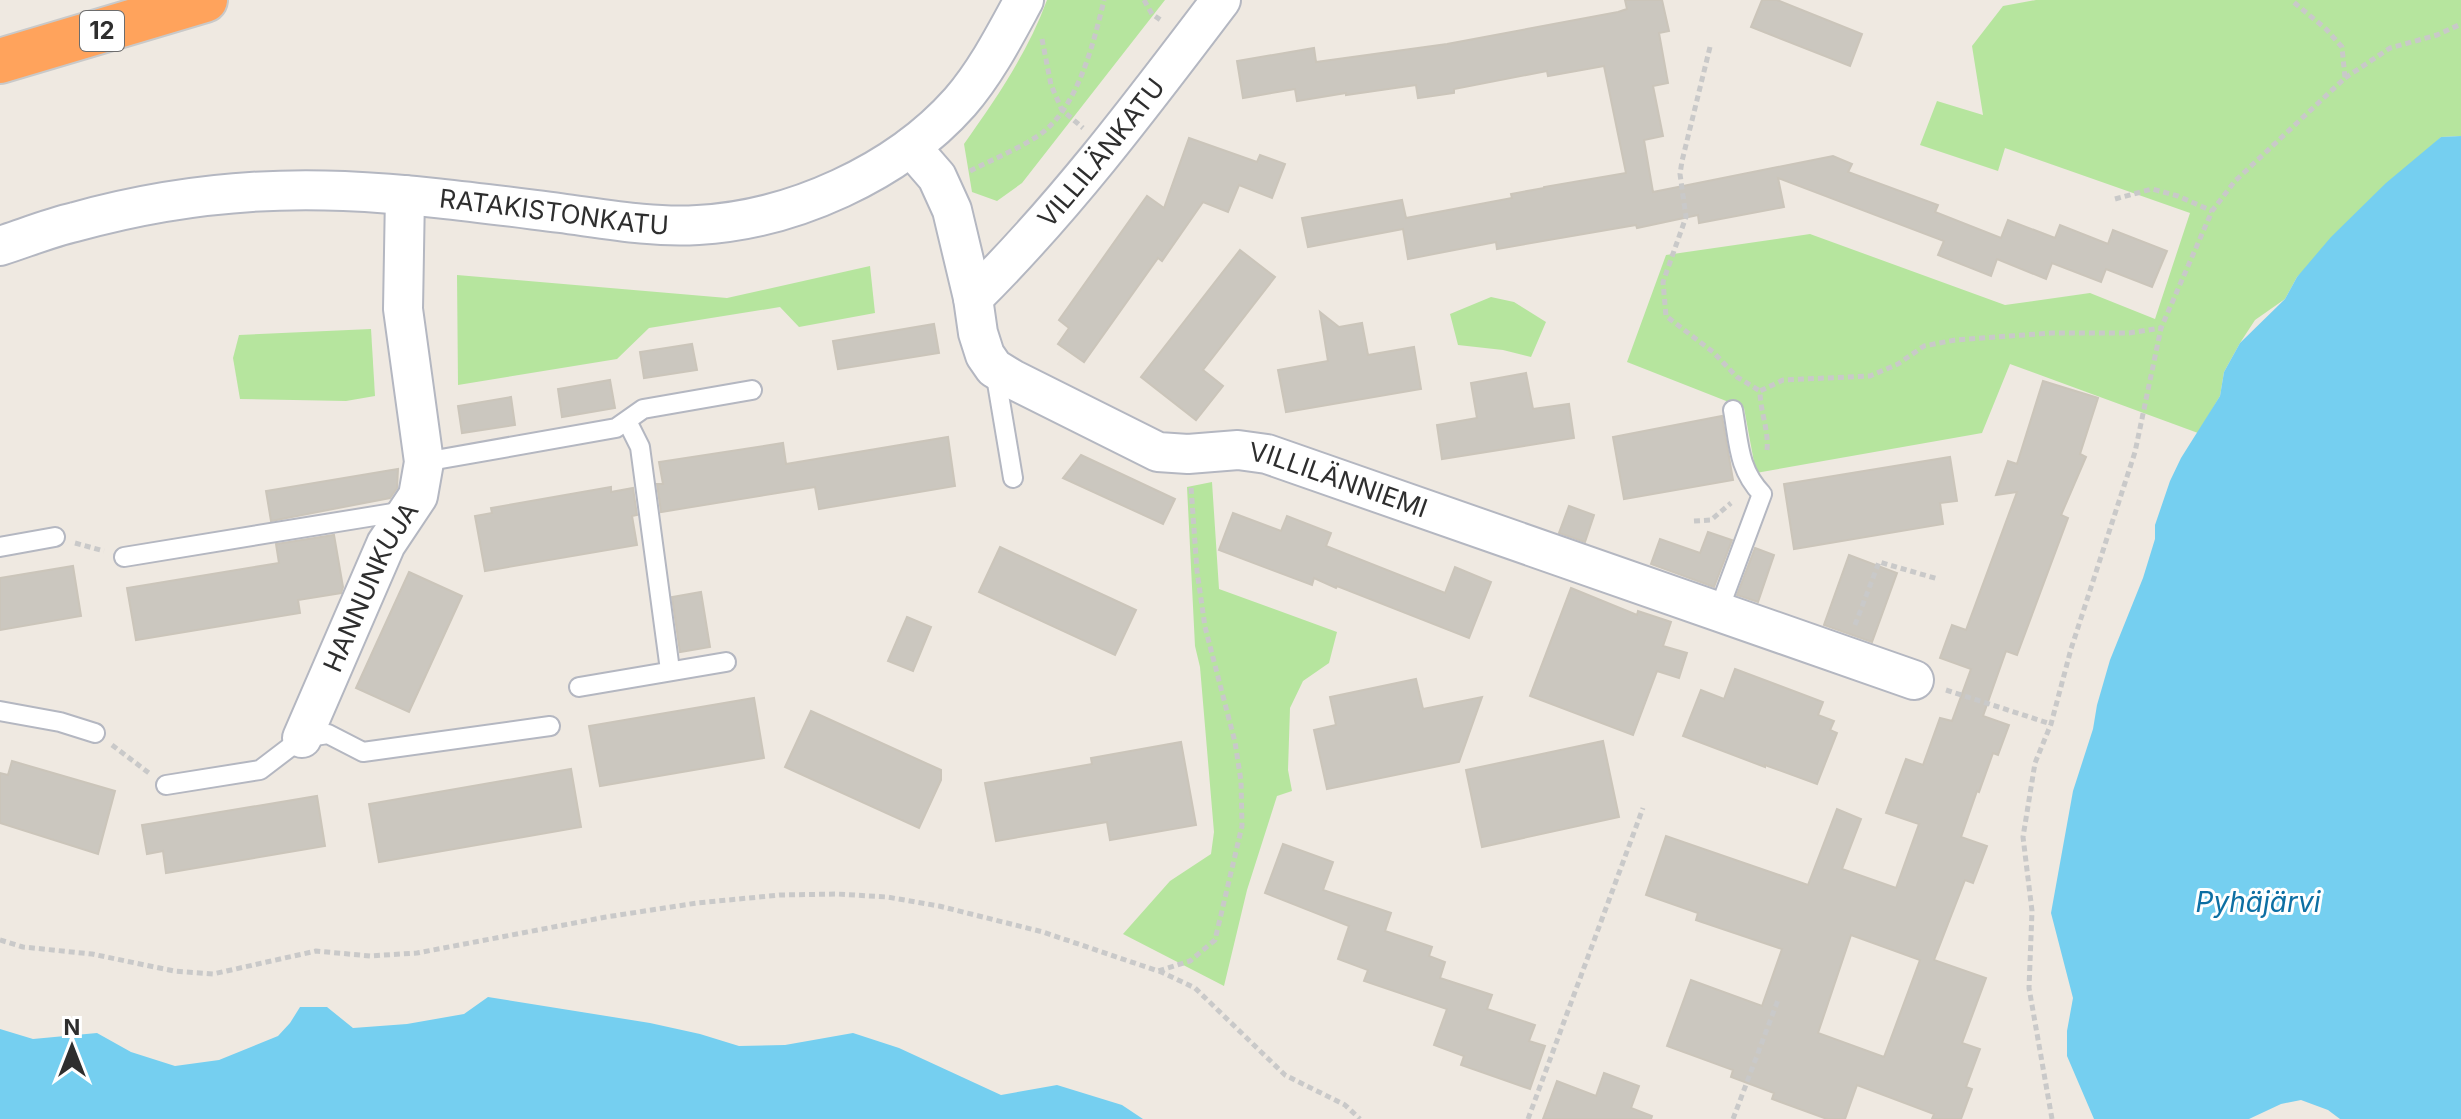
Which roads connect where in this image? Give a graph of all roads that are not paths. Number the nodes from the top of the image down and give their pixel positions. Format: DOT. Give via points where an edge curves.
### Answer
graph roads {
  1 [pos="205,0"];
  2 [pos="1221,0"];
  3 [pos="1032,13"];
  4 [pos="0,61"];
  5 [pos="911,147"];
  6 [pos="405,195"];
  7 [pos="0,246"];
  8 [pos="973,298"];
  9 [pos="994,368"];
  10 [pos="752,390"];
  11 [pos="1733,410"];
  12 [pos="627,421"];
  13 [pos="424,462"];
  14 [pos="1013,478"];
  15 [pos="408,511"];
  16 [pos="55,537"];
  17 [pos="0,547"];
  18 [pos="124,557"];
  19 [pos="1718,612"];
  20 [pos="726,662"];
  21 [pos="670,670"];
  22 [pos="1914,680"];
  23 [pos="579,687"];
  24 [pos="0,711"];
  25 [pos="550,726"];
  26 [pos="95,733"];
  27 [pos="302,738"];
  28 [pos="166,785"];
  1 -- 4 [label="highway, 12"];
  2 -- 8 [label="street, VILLILÄNKATU" via="1107,147"];
  3 -- 5 [label="street, RATAKISTONKATU" via="959,102"];
  5 -- 6 [label="street, RATAKISTONKATU" via="852,185 748,220 709,224 624,221"];
  5 -- 8 [label="street" via="937,177 952,210"];
  6 -- 7 [label="street, RATAKISTONKATU" via="284,191 206,196 74,222"];
  6 -- 13 [label="street, HANNUNKUJA" via="403,309"];
  8 -- 9 [label="street" via="978,333"];
  9 -- 14 [label="lane"];
  9 -- 19 [label="street, VILLILÄNNIEMI" via="1158,452 1267,454"];
  10 -- 12 [label="lane" via="643,409"];
  11 -- 19 [label="lane" via="1744,469 1762,494"];
  12 -- 13 [label="lane" via="616,428"];
  12 -- 21 [label="lane" via="640,447"];
  13 -- 15 [label="street, HANNUNKUJA" via="418,496"];
  15 -- 18 [label="lane"];
  15 -- 27 [label="street, HANNUNKUJA" via="386,544"];
  16 -- 17 [label="lane"];
  19 -- 22 [label="street, VILLILÄNNIEMI"];
  20 -- 21 [label="lane"];
  21 -- 23 [label="lane"];
  24 -- 26 [label="lane"];
  25 -- 27 [label="lane" via="363,752 328,734"];
  27 -- 28 [label="lane" via="260,770"];
}
